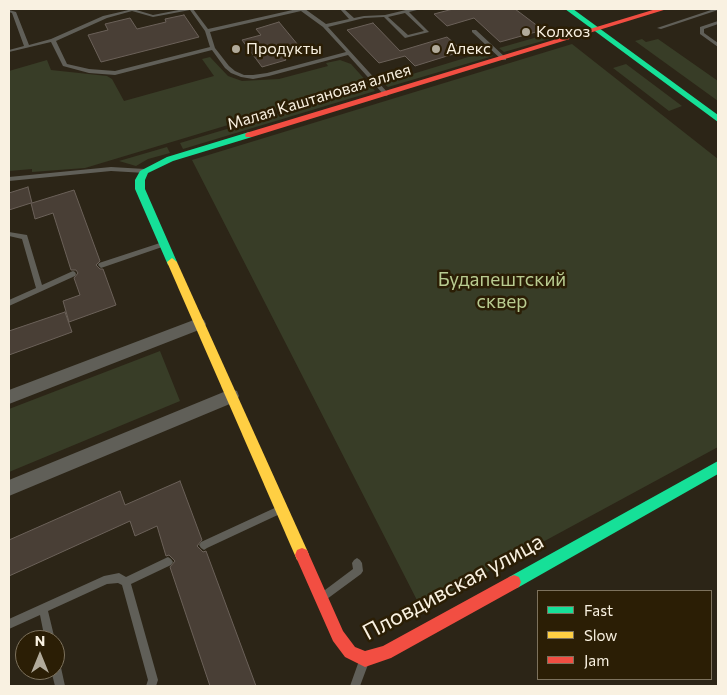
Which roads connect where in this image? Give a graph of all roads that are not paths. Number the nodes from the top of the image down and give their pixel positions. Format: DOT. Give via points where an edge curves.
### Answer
graph roads {
  1 [pos="190,9"];
  2 [pos="302,9"];
  3 [pos="342,9"];
  4 [pos="415,9"];
  5 [pos="569,9"];
  6 [pos="583,9"];
  7 [pos="663,9"];
  8 [pos="718,9"];
  9 [pos="132,10"];
  10 [pos="9,11"];
  11 [pos="406,11"];
  12 [pos="385,16"];
  13 [pos="352,19"];
  14 [pos="718,22"];
  15 [pos="324,26"];
  16 [pos="603,28"];
  17 [pos="659,28"];
  18 [pos="207,31"];
  19 [pos="474,31"];
  20 [pos="52,40"];
  21 [pos="718,45"];
  22 [pos="27,46"];
  23 [pos="213,48"];
  24 [pos="9,50"];
  25 [pos="348,53"];
  26 [pos="504,59"];
  27 [pos="386,94"];
  28 [pos="718,107"];
  29 [pos="718,119"];
  30 [pos="142,176"];
  31 [pos="9,179"];
  32 [pos="9,234"];
  33 [pos="163,244"];
  34 [pos="101,265"];
  35 [pos="73,274"];
  36 [pos="40,289"];
  37 [pos="9,303"];
  38 [pos="199,324"];
  39 [pos="231,396"];
  40 [pos="9,397"];
  41 [pos="718,467"];
  42 [pos="9,488"];
  43 [pos="281,509"];
  44 [pos="204,545"];
  45 [pos="168,562"];
  46 [pos="357,563"];
  47 [pos="126,582"];
  48 [pos="321,599"];
  49 [pos="43,608"];
  50 [pos="9,624"];
  51 [pos="48,630"];
  52 [pos="365,659"];
  53 [pos="151,686"];
  54 [pos="355,686"];
  1 -- 9 [label="lane" via="153,16"];
  1 -- 18 [label="lane"];
  2 -- 15 [label="lane"];
  2 -- 18 [label="lane"];
  3 -- 13 [label="lane"];
  4 -- 11 [label="lane"];
  5 -- 16 [label="street"];
  6 -- 16 [label="street"];
  7 -- 16 [label="street, Малая Каштановая аллея"];
  8 -- 17 [label="lane"];
  9 -- 20 [label="lane" via="105,17"];
  10 -- 22 [label="lane" via="14,12"];
  11 -- 12 [label="lane"];
  11 -- 12 [label="lane" via="427,32 407,37"];
  12 -- 13 [label="lane"];
  13 -- 15 [label="lane"];
  14 -- 21 [label="lane" via="702,28 702,34"];
  15 -- 25 [label="lane"];
  16 -- 26 [label="street, Малая Каштановая аллея"];
  16 -- 28 [label="street"];
  16 -- 29 [label="street"];
  18 -- 23 [label="lane"];
  19 -- 26 [label="lane"];
  20 -- 22 [label="lane"];
  20 -- 23 [label="lane" via="65,66 108,73"];
  22 -- 24 [label="lane"];
  23 -- 25 [label="lane" via="226,67 243,76 253,77"];
  25 -- 27 [label="lane"];
  26 -- 27 [label="street, Малая Каштановая аллея"];
  27 -- 30 [label="street, Малая Каштановая аллея" via="170,159"];
  30 -- 31 [label="lane" via="111,169"];
  30 -- 33 [label="street" via="140,190"];
  32 -- 36 [label="lane" via="25,237"];
  33 -- 34 [label="lane"];
  33 -- 38 [label="street"];
  35 -- 36 [label="lane"];
  36 -- 37 [label="lane"];
  38 -- 39 [label="street, Пловдивская улица"];
  38 -- 40 [label="street"];
  39 -- 42 [label="street"];
  39 -- 43 [label="street, Пловдивская улица"];
  41 -- 52 [label="street, Пловдивская улица" via="393,648"];
  43 -- 44 [label="lane"];
  43 -- 48 [label="street, Пловдивская улица"];
  45 -- 47 [label="lane"];
  46 -- 48 [label="lane" via="358,571"];
  47 -- 49 [label="lane" via="119,578 108,579"];
  47 -- 53 [label="lane" via="153,680"];
  48 -- 52 [label="street, Пловдивская улица" via="338,636 350,652"];
  49 -- 50 [label="lane"];
  49 -- 51 [label="lane"];
  52 -- 54 [label="lane"];
}
